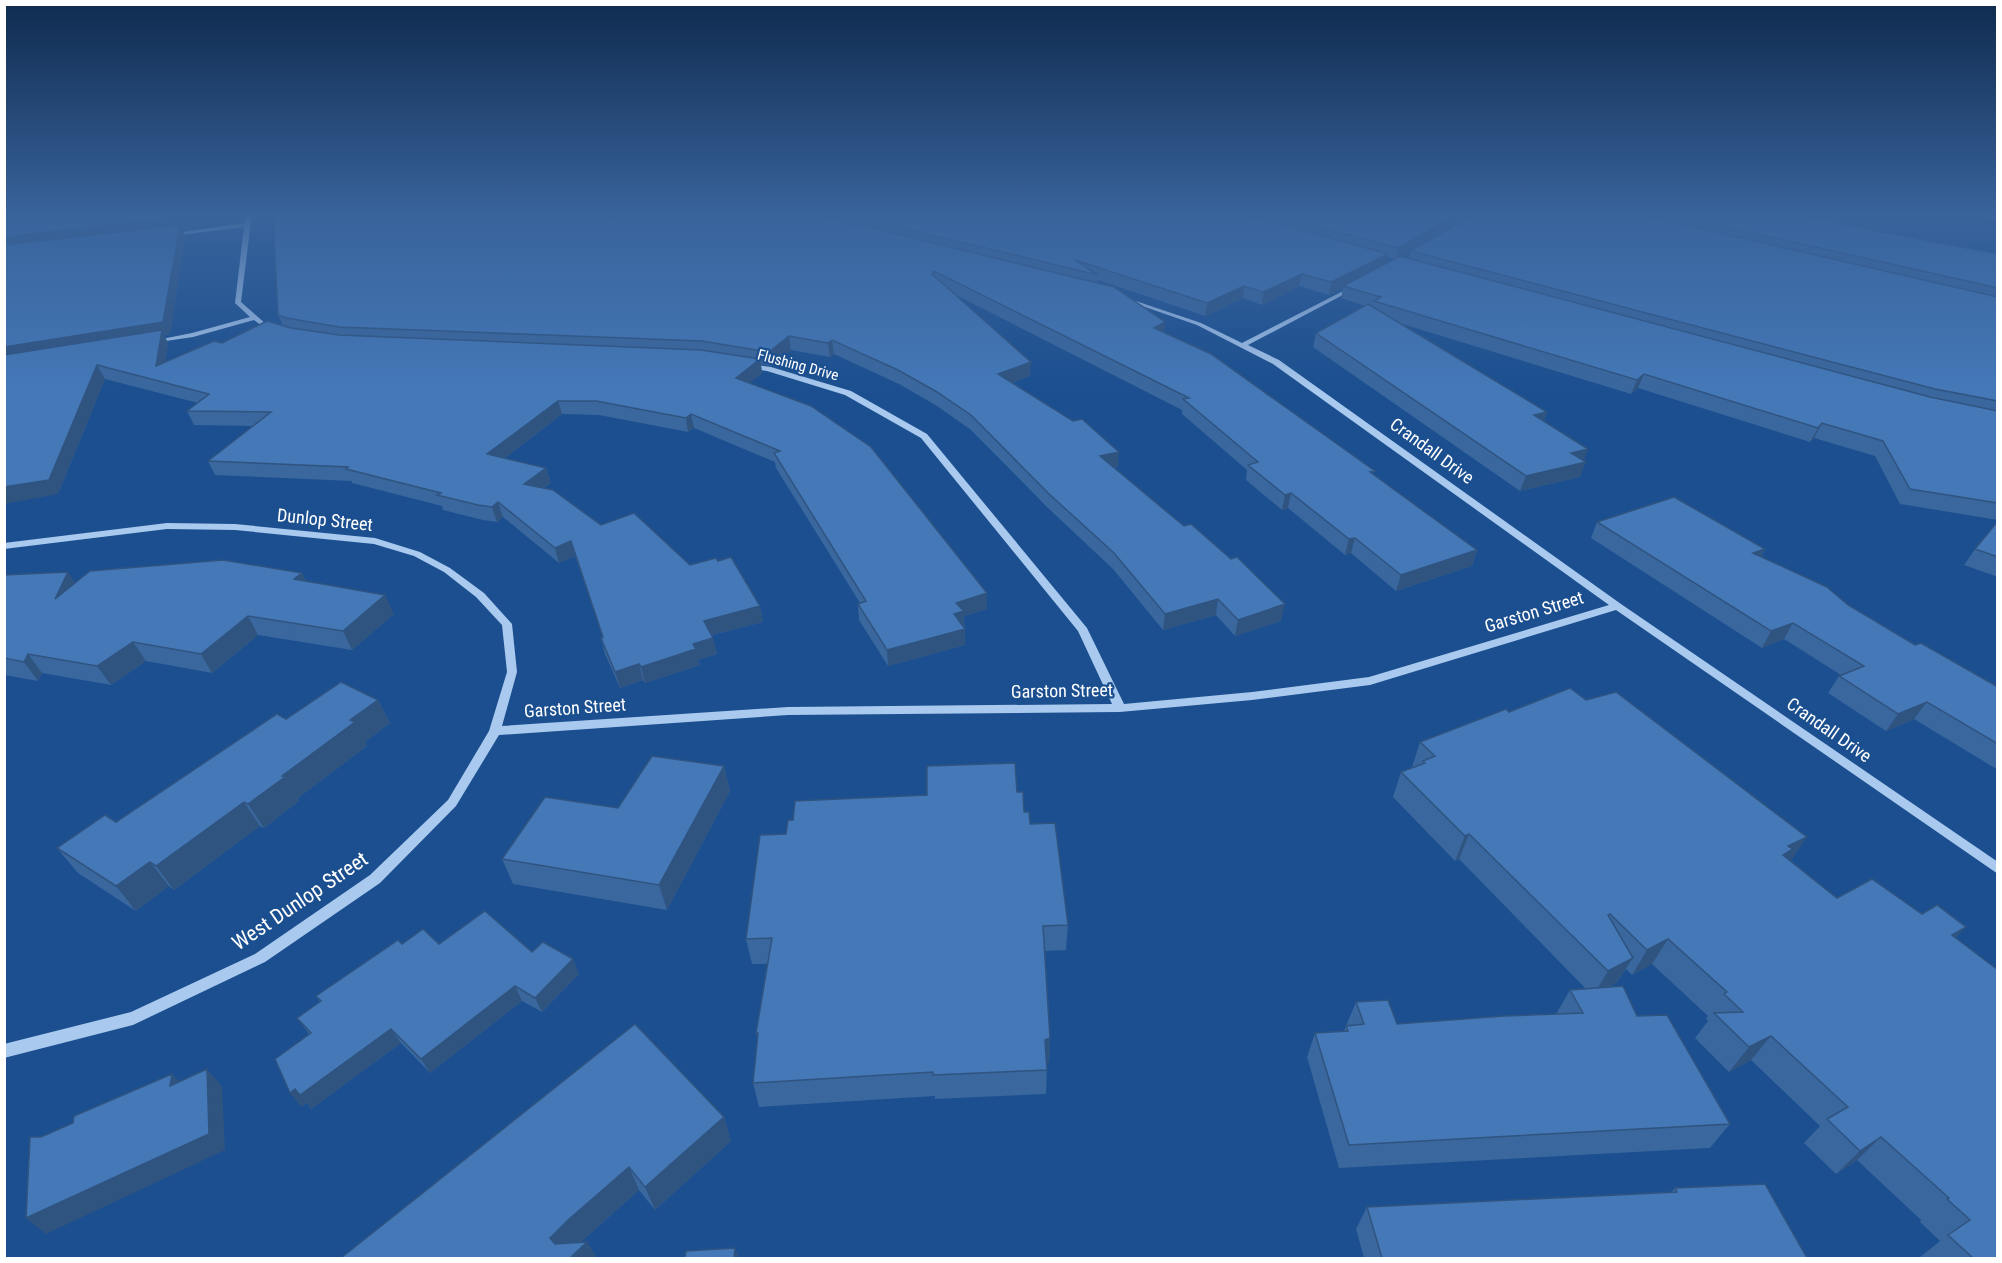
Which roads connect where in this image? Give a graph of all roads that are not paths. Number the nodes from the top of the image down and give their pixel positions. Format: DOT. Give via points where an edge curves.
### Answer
graph roads {
  1 [pos="241,272"];
  2 [pos="1356,286"];
  3 [pos="1112,296"];
  4 [pos="256,317"];
  5 [pos="281,332"];
  6 [pos="149,343"];
  7 [pos="1241,346"];
  8 [pos="736,364"];
  9 [pos="4,546"];
  10 [pos="1617,606"];
  11 [pos="1120,708"];
  12 [pos="495,731"];
  13 [pos="1998,869"];
  14 [pos="4,1051"];
  1 -- 4 [label="street" via="238,303"];
  2 -- 7 [label="street"];
  3 -- 7 [label="street, Crandall Drive" via="1199,324"];
  4 -- 5 [label="street"];
  4 -- 6 [label="street"];
  7 -- 10 [label="street, Crandall Drive" via="1276,362"];
  8 -- 11 [label="street, Flushing Drive" via="768,369 849,393 924,436 1083,630"];
  9 -- 12 [label="street, Dunlop Street" via="167,526 236,527 375,541 417,554 480,595 507,624 512,672"];
  10 -- 11 [label="street, Garston Street" via="1370,681"];
  10 -- 13 [label="street, Crandall Drive"];
  11 -- 12 [label="street, Garston Street" via="788,711"];
  12 -- 14 [label="street, West Dunlop Street" via="452,803 375,879 260,958 133,1018"];
}
